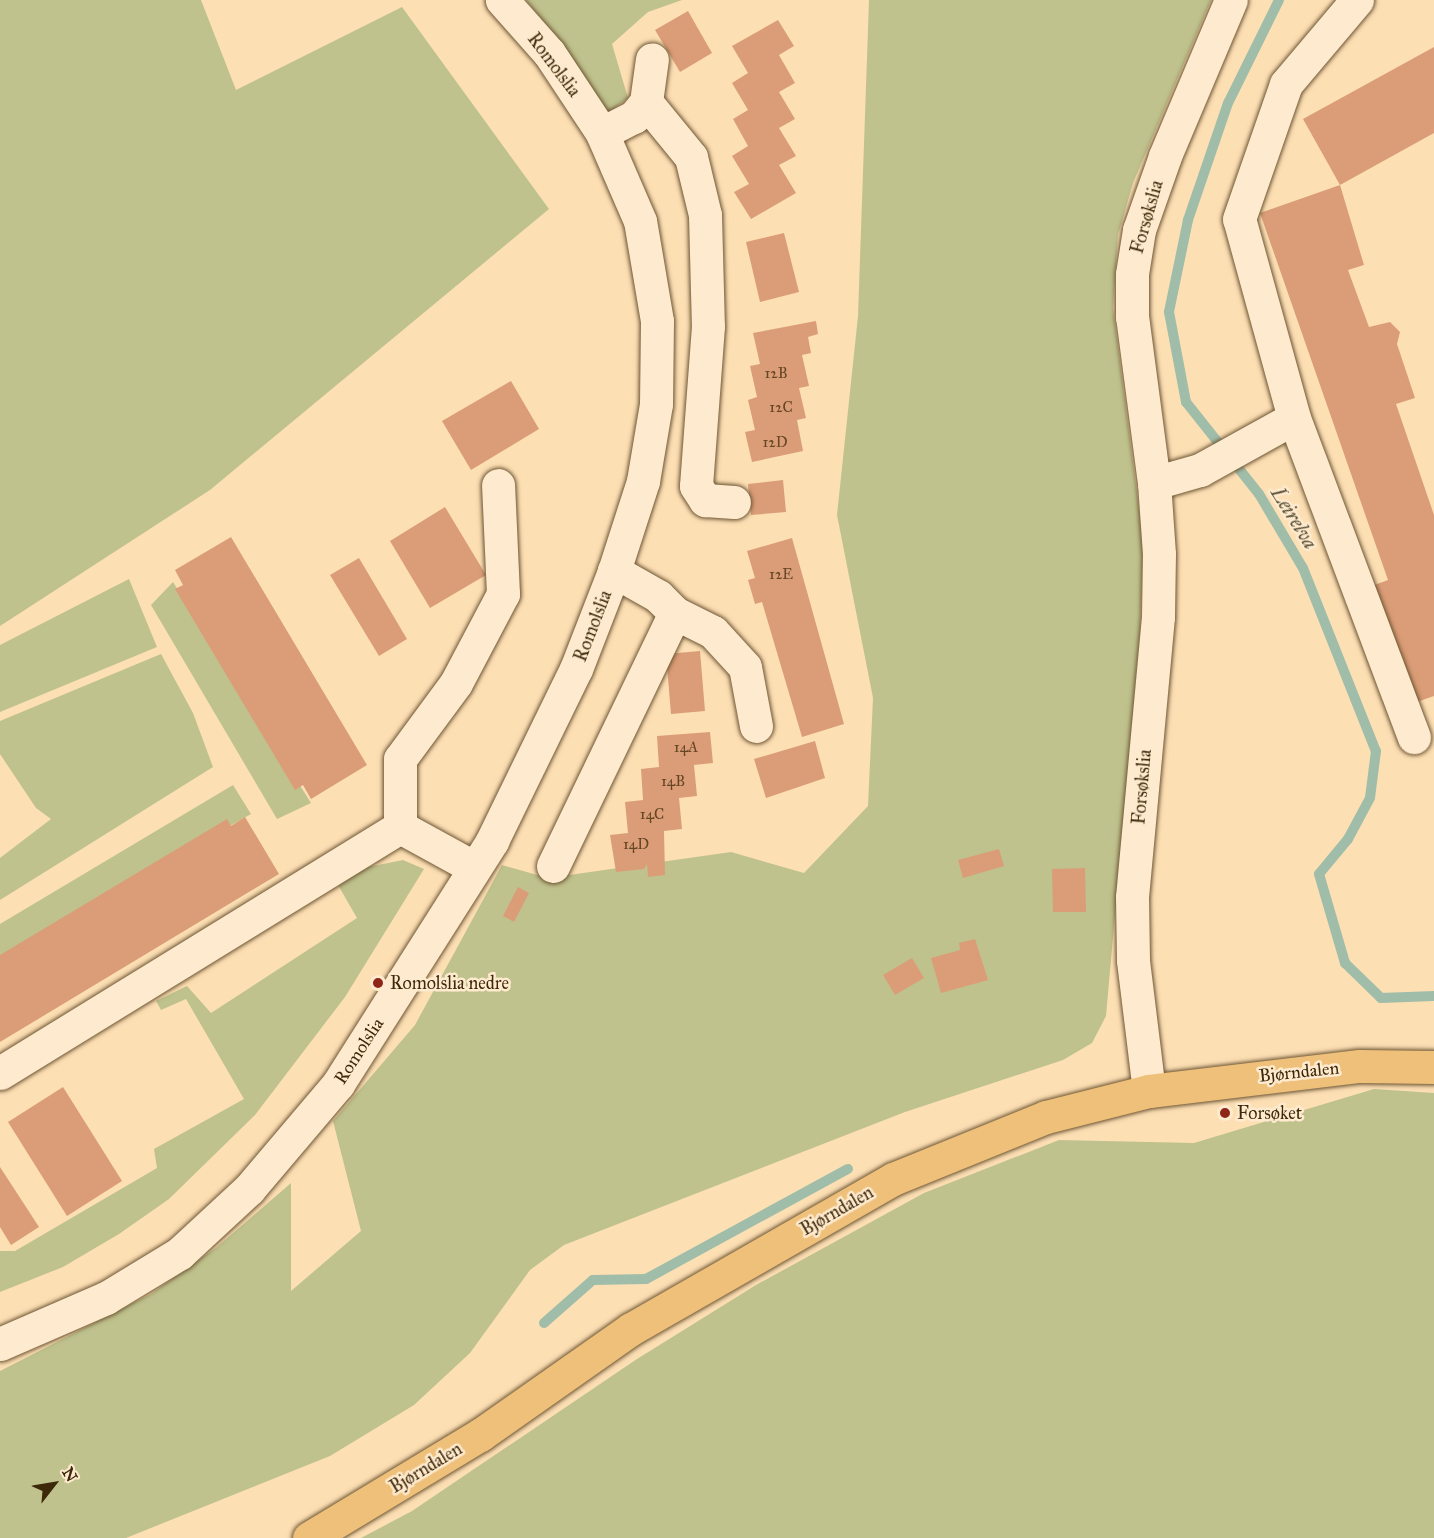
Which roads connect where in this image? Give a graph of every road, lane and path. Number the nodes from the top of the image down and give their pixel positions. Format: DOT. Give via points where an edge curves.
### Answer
graph roads {
  1 [pos="502,0"];
  2 [pos="1231,0"];
  3 [pos="1357,0"];
  4 [pos="652,59"];
  5 [pos="646,102"];
  6 [pos="602,133"];
  7 [pos="1294,418"];
  8 [pos="1154,483"];
  9 [pos="498,485"];
  10 [pos="734,502"];
  11 [pos="614,571"];
  12 [pos="675,613"];
  13 [pos="756,726"];
  14 [pos="1414,736"];
  15 [pos="400,827"];
  16 [pos="553,866"];
  17 [pos="475,868"];
  18 [pos="1434,1068"];
  19 [pos="0,1072"];
  20 [pos="1149,1091"];
  21 [pos="0,1344"];
  22 [pos="309,1538"];
  1 -- 6 [label="street, Romolslia" via="549,53"];
  2 -- 8 [label="street, Forsøkslia" via="1165,156 1139,230 1132,274 1138,372"];
  3 -- 7 [label="street" via="1286,84 1239,219"];
  4 -- 5 [label="street"];
  5 -- 6 [label="street" via="634,117"];
  5 -- 10 [label="street" via="691,157 705,215 708,326 696,486 705,500"];
  6 -- 11 [label="street, Romolslia" via="640,222 657,321 656,404 643,481"];
  7 -- 8 [label="street" via="1200,470"];
  7 -- 14 [label="street"];
  8 -- 20 [label="street, Forsøkslia" via="1158,617 1132,897 1132,960"];
  9 -- 15 [label="street" via="503,594 456,683 400,759"];
  11 -- 12 [label="street, Romolslia" via="658,596"];
  11 -- 17 [label="street, Romolslia" via="576,669"];
  12 -- 13 [label="street, Romolslia" via="714,632 745,667"];
  12 -- 16 [label="street"];
  15 -- 17 [label="street"];
  15 -- 19 [label="street"];
  17 -- 21 [label="street, Romolslia" via="338,1084 249,1189 180,1253 106,1298"];
  18 -- 20 [label="main road, Bjørndalen" via="1360,1066"];
  20 -- 22 [label="main road, Bjørndalen" via="1046,1117 893,1179 631,1329 480,1435"];
}
